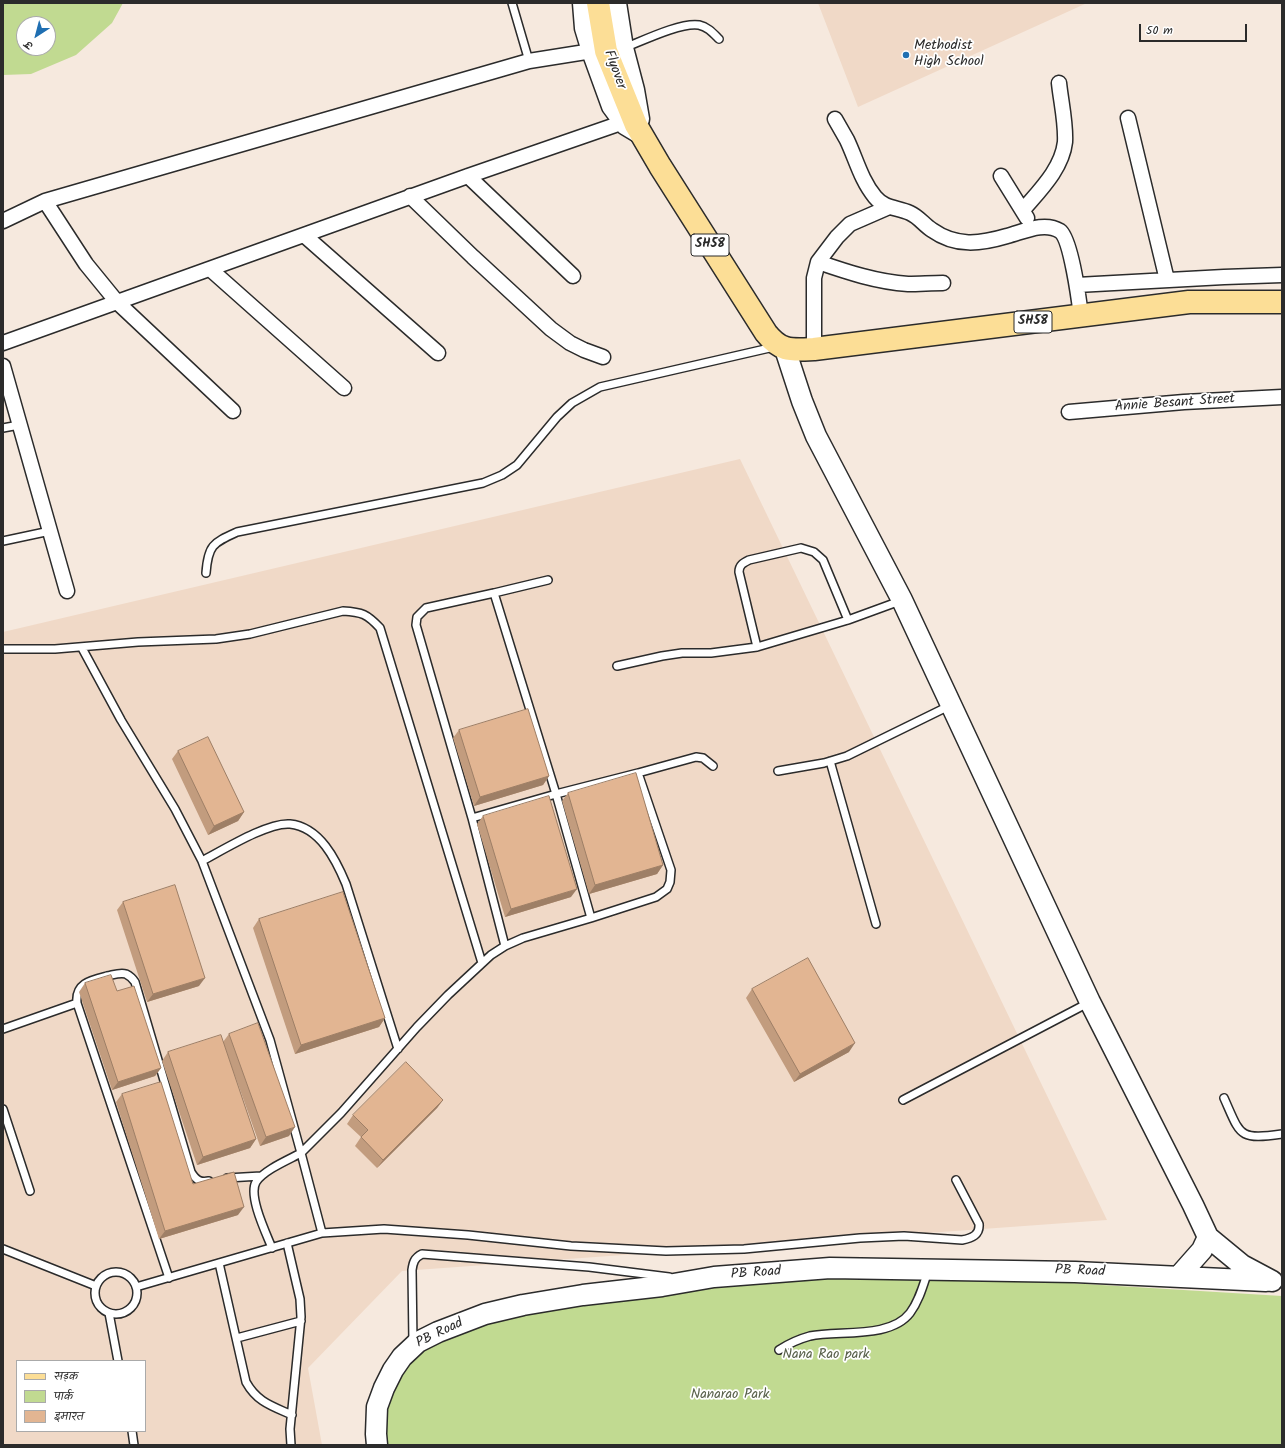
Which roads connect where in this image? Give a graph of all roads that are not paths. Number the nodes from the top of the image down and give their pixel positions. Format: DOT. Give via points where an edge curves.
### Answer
graph roads {
  1 [pos="512,3"];
  2 [pos="582,3"];
  3 [pos="598,3"];
  4 [pos="616,3"];
  5 [pos="719,39"];
  6 [pos="623,48"];
  7 [pos="592,51"];
  8 [pos="529,61"];
  9 [pos="1059,83"];
  10 [pos="626,116"];
  11 [pos="1128,118"];
  12 [pos="835,119"];
  13 [pos="641,134"];
  14 [pos="468,176"];
  15 [pos="1001,176"];
  16 [pos="410,196"];
  17 [pos="45,201"];
  18 [pos="889,207"];
  19 [pos="1023,210"];
  20 [pos="3,221"];
  21 [pos="1033,229"];
  22 [pos="304,235"];
  23 [pos="818,262"];
  24 [pos="210,268"];
  25 [pos="573,276"];
  26 [pos="1282,276"];
  27 [pos="1167,280"];
  28 [pos="943,282"];
  29 [pos="1077,285"];
  30 [pos="117,302"];
  31 [pos="1282,302"];
  32 [pos="1081,316"];
  33 [pos="3,343"];
  34 [pos="781,347"];
  35 [pos="814,349"];
  36 [pos="438,354"];
  37 [pos="603,357"];
  38 [pos="3,366"];
  39 [pos="344,388"];
  40 [pos="1282,397"];
  41 [pos="233,411"];
  42 [pos="1069,412"];
  43 [pos="20,425"];
  44 [pos="3,428"];
  45 [pos="50,531"];
  46 [pos="3,542"];
  47 [pos="206,573"];
  48 [pos="548,580"];
  49 [pos="66,591"];
  50 [pos="494,594"];
  51 [pos="902,600"];
  52 [pos="848,620"];
  53 [pos="757,647"];
  54 [pos="82,648"];
  55 [pos="3,649"];
  56 [pos="617,666"];
  57 [pos="951,705"];
  58 [pos="830,761"];
  59 [pos="713,766"];
  60 [pos="778,771"];
  61 [pos="638,774"];
  62 [pos="556,794"];
  63 [pos="472,818"];
  64 [pos="202,861"];
  65 [pos="591,918"];
  66 [pos="876,924"];
  67 [pos="505,946"];
  68 [pos="482,963"];
  69 [pos="1090,1002"];
  70 [pos="77,1003"];
  71 [pos="3,1029"];
  72 [pos="398,1048"];
  73 [pos="1224,1098"];
  74 [pos="903,1100"];
  75 [pos="3,1109"];
  76 [pos="1282,1134"];
  77 [pos="301,1153"];
  78 [pos="261,1176"];
  79 [pos="956,1180"];
  80 [pos="30,1191"];
  81 [pos="322,1233"];
  82 [pos="1208,1237"];
  83 [pos="287,1243"];
  84 [pos="272,1248"];
  85 [pos="3,1249"];
  86 [pos="219,1263"];
  87 [pos="928,1269"];
  88 [pos="1179,1276"];
  89 [pos="169,1278"];
  90 [pos="693,1281"];
  91 [pos="1277,1281"];
  92 [pos="96,1286"];
  93 [pos="136,1287"];
  94 [pos="109,1313"];
  95 [pos="301,1321"];
  96 [pos="236,1338"];
  97 [pos="413,1347"];
  98 [pos="779,1350"];
  99 [pos="118,1360"];
  100 [pos="292,1415"];
  101 [pos="132,1432"];
  102 [pos="134,1445"];
  103 [pos="291,1445"];
  104 [pos="377,1445"];
  1 -- 8 [label="lane"];
  2 -- 7 [label="street" via="585,28"];
  3 -- 10 [label="main road, Flyover / SH58" via="606,51"];
  4 -- 6 [label="street"];
  5 -- 6 [label="lane" via="709,29 692,24"];
  6 -- 13 [label="street" via="634,90"];
  7 -- 8 [label="street"];
  7 -- 10 [label="street" via="612,106"];
  8 -- 17 [label="street"];
  9 -- 19 [label="street" via="1065,143 1054,173"];
  10 -- 13 [label="main road, Flyover / SH58"];
  10 -- 14 [label="street"];
  11 -- 27 [label="street"];
  12 -- 18 [label="street" via="867,186 876,198"];
  13 -- 34 [label="main road, SH58" via="746,303 766,333"];
  14 -- 16 [label="street"];
  14 -- 25 [label="street"];
  15 -- 19 [label="street"];
  16 -- 22 [label="street"];
  16 -- 37 [label="street" via="551,328 570,343"];
  17 -- 20 [label="street"];
  17 -- 30 [label="street" via="86,264"];
  18 -- 21 [label="street" via="910,213 942,237 952,241 983,242"];
  18 -- 23 [label="street" via="850,224"];
  19 -- 21 [label="street"];
  21 -- 29 [label="street" via="1047,227 1060,232 1066,239"];
  22 -- 24 [label="street"];
  22 -- 36 [label="street"];
  23 -- 28 [label="street" via="887,281 909,284"];
  23 -- 35 [label="street" via="814,278"];
  24 -- 30 [label="street"];
  24 -- 39 [label="street"];
  26 -- 27 [label="street"];
  27 -- 29 [label="street"];
  29 -- 32 [label="street"];
  30 -- 33 [label="street"];
  30 -- 41 [label="street"];
  31 -- 32 [label="main road, SH58" via="1189,302"];
  32 -- 35 [label="main road, SH58"];
  34 -- 35 [label="main road, SH58" via="793,350"];
  34 -- 47 [label="lane" via="600,387 572,403 517,465 502,475 483,482 237,532 219,540 212,547 207,558"];
  34 -- 51 [label="street" via="816,436"];
  38 -- 43 [label="street"];
  40 -- 42 [label="street, Annie Besant Street"];
  43 -- 44 [label="lane"];
  43 -- 45 [label="street"];
  45 -- 46 [label="lane"];
  45 -- 49 [label="street"];
  48 -- 50 [label="lane"];
  50 -- 62 [label="lane"];
  50 -- 63 [label="lane" via="426,608 417,617 416,625"];
  51 -- 52 [label="lane"];
  51 -- 57 [label="street"];
  52 -- 53 [label="lane"];
  52 -- 53 [label="lane" via="823,560 814,552 802,548 749,560 742,563 739,572"];
  53 -- 56 [label="lane" via="711,653 682,653"];
  54 -- 55 [label="lane"];
  54 -- 64 [label="lane" via="175,809"];
  54 -- 68 [label="lane" via="250,634 343,611 370,617 380,628"];
  57 -- 58 [label="lane" via="847,756"];
  57 -- 69 [label="street"];
  58 -- 60 [label="lane"];
  58 -- 66 [label="lane"];
  59 -- 61 [label="lane" via="703,758 696,757"];
  61 -- 62 [label="lane"];
  61 -- 65 [label="lane" via="671,870 670,882 656,897"];
  62 -- 63 [label="lane"];
  62 -- 65 [label="lane"];
  63 -- 67 [label="lane"];
  64 -- 72 [label="lane" via="258,832 278,825 290,824 304,828 319,838 337,863 346,884"];
  64 -- 77 [label="lane" via="270,1040"];
  65 -- 67 [label="lane" via="522,938"];
  67 -- 68 [label="lane"];
  68 -- 72 [label="lane"];
  69 -- 74 [label="lane"];
  69 -- 82 [label="street"];
  70 -- 71 [label="lane"];
  70 -- 78 [label="lane" via="76,996 80,989 91,980 122,974 132,978 136,982 194,1177 202,1182"];
  70 -- 89 [label="lane"];
  72 -- 77 [label="lane" via="341,1113"];
  73 -- 76 [label="lane" via="1238,1128 1245,1135 1258,1137"];
  75 -- 80 [label="lane"];
  77 -- 78 [label="lane"];
  77 -- 81 [label="lane"];
  78 -- 84 [label="lane" via="253,1192"];
  79 -- 81 [label="lane" via="979,1224 976,1235 969,1239 904,1236 744,1249 666,1251 571,1246 400,1229"];
  81 -- 83 [label="lane"];
  82 -- 88 [label="street" via="1202,1250"];
  82 -- 91 [label="street" via="1242,1265"];
  83 -- 84 [label="lane"];
  83 -- 95 [label="lane" via="300,1299"];
  84 -- 86 [label="lane"];
  85 -- 92 [label="lane"];
  86 -- 89 [label="lane"];
  86 -- 96 [label="lane"];
  87 -- 88 [label="street, PB Road"];
  87 -- 90 [label="street, PB Road" via="830,1268"];
  87 -- 98 [label="lane" via="917,1302 908,1315 896,1325 881,1330 810,1336"];
  88 -- 91 [label="street, PB Road"];
  89 -- 93 [label="lane"];
  90 -- 97 [label="street, PB Road" via="523,1305 485,1314 438,1332"];
  90 -- 97 [label="lane" via="589,1267 422,1254 414,1261 412,1270"];
  92 -- 93 [label="lane" via="104,1276 116,1272 129,1276"];
  92 -- 94 [label="lane" via="98,1305"];
  93 -- 94 [label="lane" via="136,1300 128,1311"];
  94 -- 99 [label="lane"];
  95 -- 96 [label="lane"];
  95 -- 100 [label="lane"];
  96 -- 100 [label="lane" via="246,1382 252,1392 268,1404"];
  97 -- 104 [label="street, PB Road" via="393,1370 377,1407"];
  100 -- 103 [label="lane"];
  101 -- 102 [label="lane"];
}
